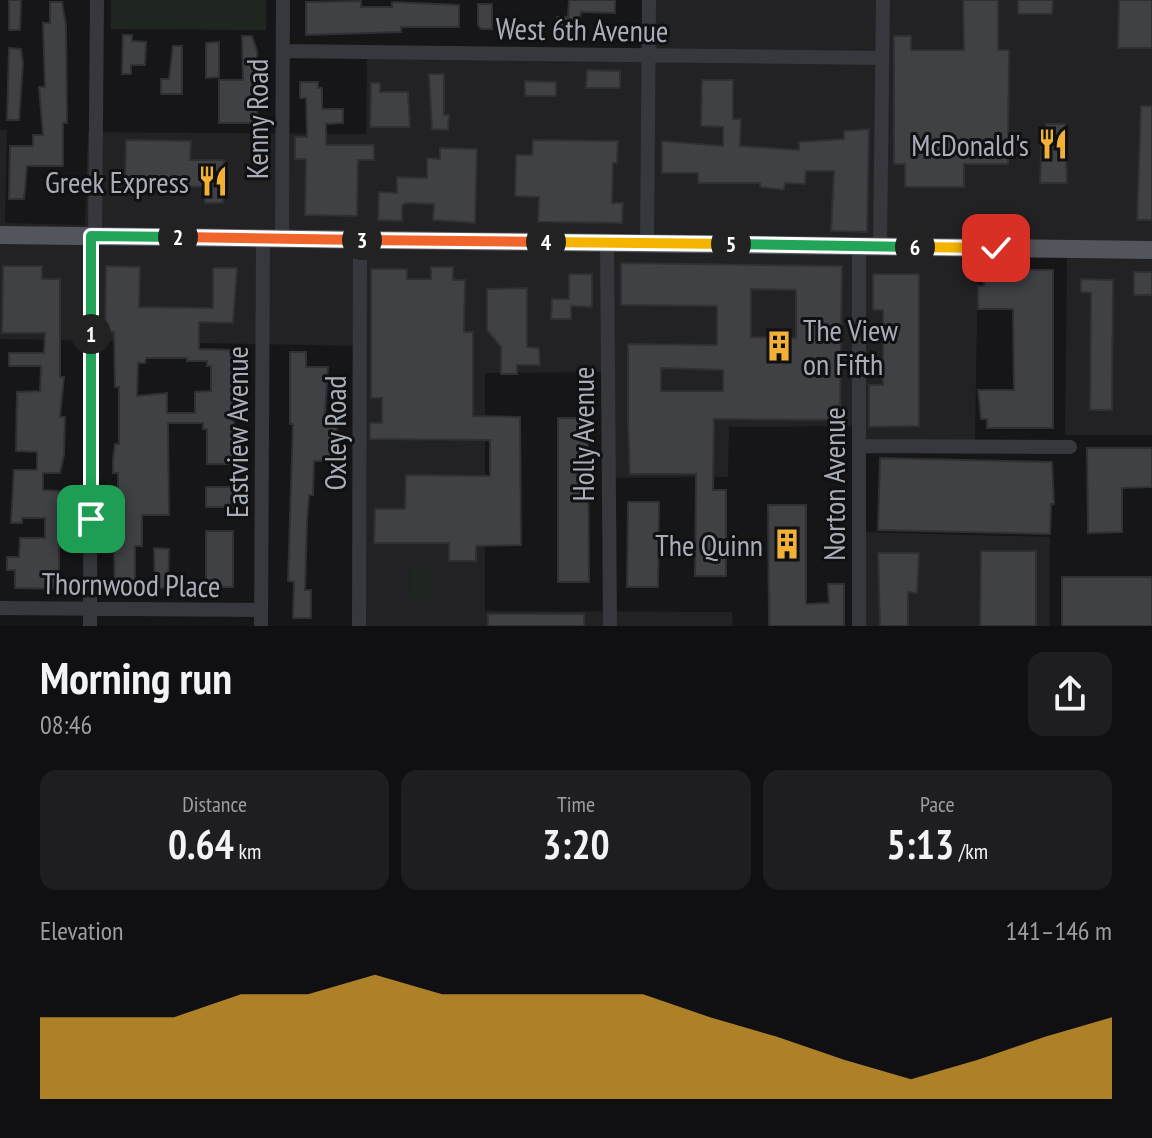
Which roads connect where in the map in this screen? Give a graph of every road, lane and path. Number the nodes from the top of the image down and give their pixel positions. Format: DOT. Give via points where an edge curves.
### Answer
graph roads {
  1 [pos="97,0"];
  2 [pos="283,0"];
  3 [pos="649,0"];
  4 [pos="883,0"];
  5 [pos="283,51"];
  6 [pos="648,55"];
  7 [pos="882,58"];
  8 [pos="0,235"];
  9 [pos="93,236"];
  10 [pos="273,238"];
  11 [pos="360,240"];
  12 [pos="607,243"];
  13 [pos="647,243"];
  14 [pos="859,246"];
  15 [pos="880,246"];
  16 [pos="1152,250"];
  17 [pos="859,446"];
  18 [pos="1070,447"];
  19 [pos="0,608"];
  20 [pos="90,609"];
  21 [pos="261,610"];
  22 [pos="90,626"];
  23 [pos="261,626"];
  24 [pos="359,626"];
  25 [pos="610,626"];
  26 [pos="859,626"];
  1 -- 9 [label="street"];
  2 -- 5 [label="street, Kenny Road"];
  3 -- 6 [label="street"];
  4 -- 7 [label="street"];
  5 -- 6 [label="street, West 6th Avenue"];
  5 -- 10 [label="street, Kenny Road"];
  6 -- 7 [label="street, West 6th Avenue"];
  6 -- 13 [label="street"];
  7 -- 15 [label="street"];
  8 -- 9 [label="main road"];
  9 -- 10 [label="main road"];
  9 -- 20 [label="street"];
  10 -- 11 [label="main road"];
  10 -- 21 [label="street, Eastview Avenue"];
  11 -- 12 [label="main road"];
  11 -- 24 [label="street, Oxley Road"];
  12 -- 13 [label="main road"];
  12 -- 25 [label="street, Holly Avenue"];
  13 -- 14 [label="main road"];
  14 -- 15 [label="main road"];
  14 -- 17 [label="street, Norton Avenue"];
  15 -- 16 [label="main road"];
  17 -- 18 [label="street"];
  17 -- 26 [label="street, Norton Avenue"];
  19 -- 20 [label="street, Thornwood Place"];
  20 -- 21 [label="street, Thornwood Place"];
  20 -- 22 [label="street"];
  21 -- 23 [label="street, Eastview Avenue"];
}
